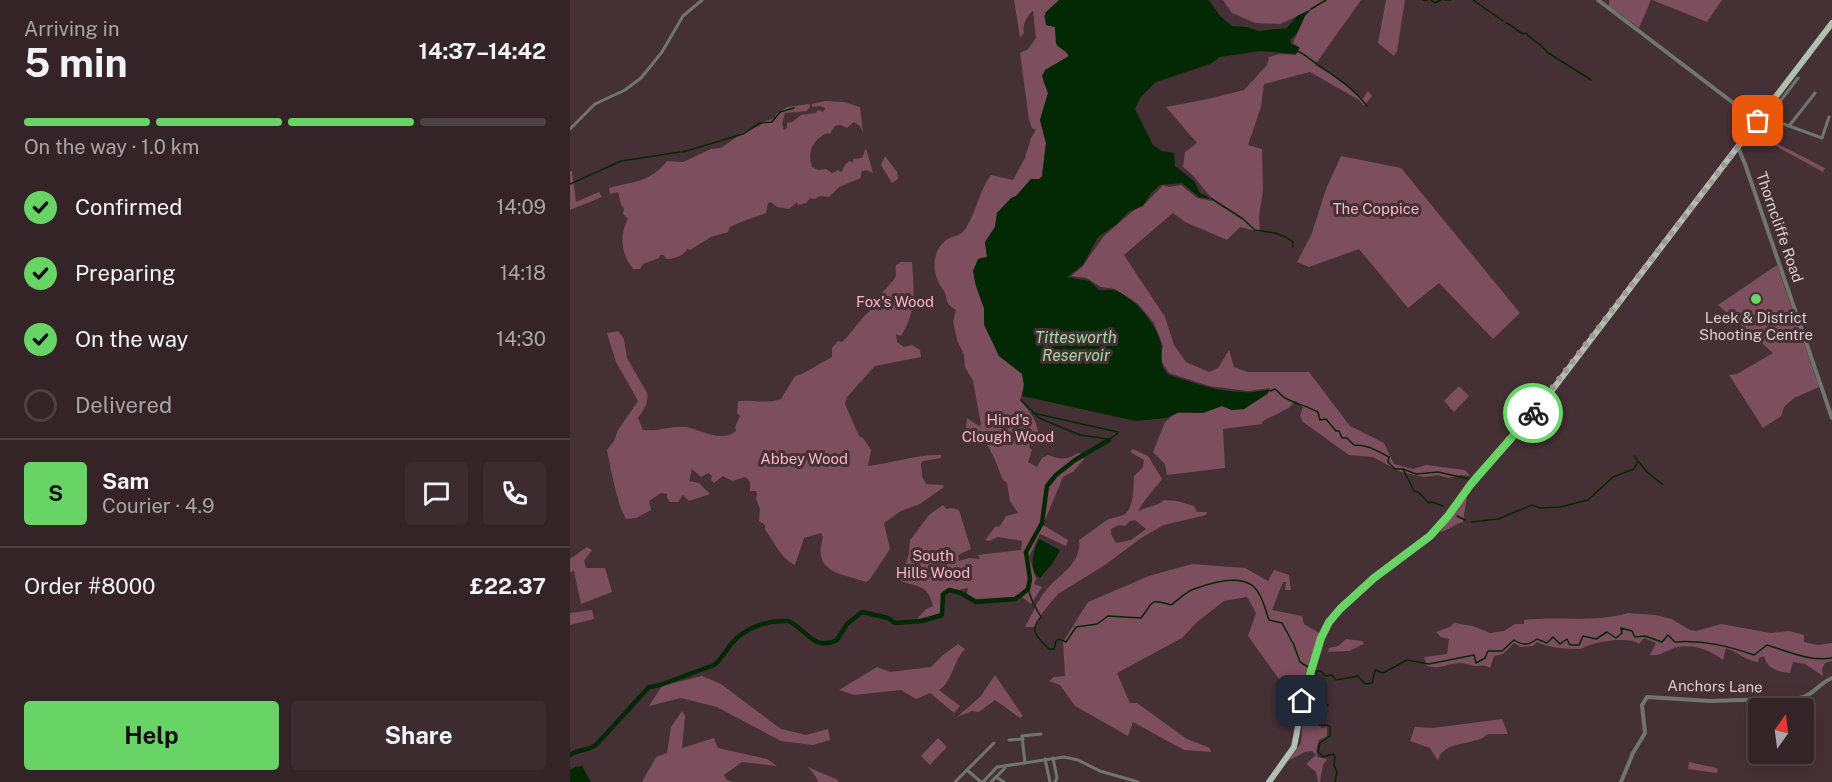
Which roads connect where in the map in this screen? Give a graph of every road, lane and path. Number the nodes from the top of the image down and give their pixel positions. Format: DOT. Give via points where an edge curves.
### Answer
graph roads {
  1 [pos="702,0"];
  2 [pos="1598,0"];
  3 [pos="1832,23"];
  4 [pos="1798,79"];
  5 [pos="1815,92"];
  6 [pos="1830,117"];
  7 [pos="1759,118"];
  8 [pos="1772,121"];
  9 [pos="1789,126"];
  10 [pos="570,129"];
  11 [pos="1738,147"];
  12 [pos="1832,418"];
  13 [pos="1832,678"];
  14 [pos="1041,734"];
  15 [pos="1023,739"];
  16 [pos="1009,740"];
  17 [pos="994,743"];
  18 [pos="1053,758"];
  19 [pos="1045,759"];
  20 [pos="1025,763"];
  21 [pos="1006,766"];
  22 [pos="996,768"];
  23 [pos="967,770"];
  24 [pos="1000,772"];
  25 [pos="996,777"];
  26 [pos="955,782"];
  27 [pos="982,782"];
  28 [pos="991,782"];
  29 [pos="1004,782"];
  30 [pos="1050,782"];
  31 [pos="1055,782"];
  32 [pos="1138,782"];
  33 [pos="1269,782"];
  34 [pos="1621,782"];
  1 -- 10 [label="street" via="683,16 641,78 595,104"];
  2 -- 7 [label="street"];
  3 -- 7 [label="highway"];
  4 -- 8 [label="street" via="1775,108"];
  5 -- 9 [label="street"];
  6 -- 9 [label="street" via="1822,138"];
  7 -- 8 [label="street"];
  7 -- 11 [label="highway"];
  8 -- 9 [label="street"];
  11 -- 12 [label="street, Thorncliffe Road"];
  11 -- 33 [label="highway" via="1527,422 1448,516 1329,622 1306,686 1297,739"];
  13 -- 34 [label="street, Anchors Lane" via="1809,696 1799,698 1710,701 1647,697 1642,705 1645,734"];
  14 -- 15 [label="street" via="1022,736"];
  15 -- 16 [label="street"];
  15 -- 20 [label="street"];
  17 -- 23 [label="street"];
  18 -- 19 [label="street"];
  18 -- 31 [label="street"];
  18 -- 32 [label="street" via="1075,759"];
  19 -- 20 [label="street"];
  19 -- 30 [label="street"];
  20 -- 21 [label="street"];
  21 -- 22 [label="street"];
  21 -- 24 [label="street"];
  22 -- 24 [label="street"];
  22 -- 27 [label="street"];
  23 -- 26 [label="street"];
  23 -- 27 [label="street"];
  24 -- 25 [label="street"];
  25 -- 28 [label="street"];
  25 -- 29 [label="street"];
}
